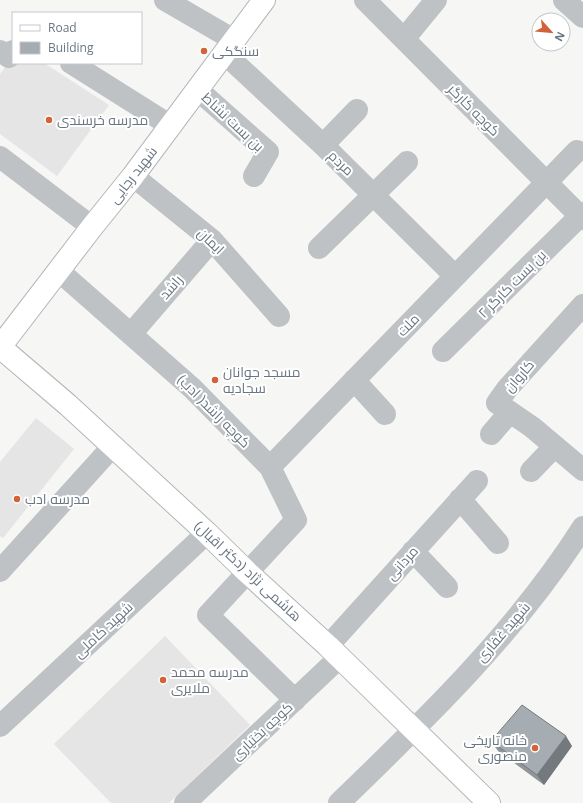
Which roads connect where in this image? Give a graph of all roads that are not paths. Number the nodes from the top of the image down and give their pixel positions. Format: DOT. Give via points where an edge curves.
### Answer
graph roads {
  1 [pos="166,0"];
  2 [pos="264,0"];
  3 [pos="365,0"];
  4 [pos="436,0"];
  5 [pos="564,0"];
  6 [pos="583,18"];
  7 [pos="404,39"];
  8 [pos="229,46"];
  9 [pos="0,51"];
  10 [pos="12,52"];
  11 [pos="74,64"];
  12 [pos="198,90"];
  13 [pos="357,110"];
  14 [pos="171,126"];
  15 [pos="323,145"];
  16 [pos="577,151"];
  17 [pos="0,158"];
  18 [pos="407,162"];
  19 [pos="133,176"];
  20 [pos="254,176"];
  21 [pos="547,183"];
  22 [pos="374,195"];
  23 [pos="582,216"];
  24 [pos="92,227"];
  25 [pos="212,240"];
  26 [pos="319,248"];
  27 [pos="59,270"];
  28 [pos="456,276"];
  29 [pos="583,305"];
  30 [pos="279,316"];
  31 [pos="131,334"];
  32 [pos="0,347"];
  33 [pos="443,351"];
  34 [pos="354,380"];
  35 [pos="510,412"];
  36 [pos="385,414"];
  37 [pos="491,434"];
  38 [pos="112,447"];
  39 [pos="554,447"];
  40 [pos="270,468"];
  41 [pos="583,470"];
  42 [pos="532,472"];
  43 [pos="476,481"];
  44 [pos="460,499"];
  45 [pos="583,527"];
  46 [pos="207,533"];
  47 [pos="498,543"];
  48 [pos="413,551"];
  49 [pos="0,571"];
  50 [pos="247,572"];
  51 [pos="447,587"];
  52 [pos="333,652"];
  53 [pos="295,700"];
  54 [pos="0,726"];
  55 [pos="414,730"];
  56 [pos="185,803"];
  57 [pos="339,803"];
  58 [pos="489,803"];
  1 -- 8 [label="street, مردم"];
  2 -- 8 [label="main road, شهید رجایی"];
  3 -- 7 [label="street, کوچه کارگر"];
  4 -- 7 [label="street"];
  5 -- 6 [label="street"];
  7 -- 21 [label="street, کوچه کارگر"];
  8 -- 12 [label="main road, شهید رجایی"];
  8 -- 15 [label="street, مردم"];
  9 -- 10 [label="street" via="9,57"];
  11 -- 14 [label="street"];
  12 -- 14 [label="main road, شهید رجایی"];
  12 -- 20 [label="street, بن بست نشاط" via="268,152"];
  13 -- 15 [label="street"];
  14 -- 19 [label="main road, شهید رجایی"];
  15 -- 22 [label="street, مردم"];
  16 -- 21 [label="street, ملت"];
  17 -- 24 [label="street"];
  18 -- 22 [label="street"];
  19 -- 24 [label="main road, شهید رجایی"];
  19 -- 25 [label="street, ایمان"];
  21 -- 23 [label="street, کوچه کارگر"];
  21 -- 28 [label="street, ملت"];
  22 -- 26 [label="street"];
  22 -- 28 [label="street, مردم"];
  23 -- 33 [label="street, بن بست کارگر ۲"];
  24 -- 27 [label="main road, شهید رجایی"];
  25 -- 30 [label="street, ایمان"];
  25 -- 31 [label="street, راشد"];
  27 -- 31 [label="street, کوچه راشد( ادب)"];
  27 -- 32 [label="main road, شهید رجایی"];
  28 -- 34 [label="street, ملت"];
  29 -- 35 [label="street, کاروان" via="497,403"];
  31 -- 40 [label="street, کوچه راشد( ادب)" via="192,388"];
  32 -- 38 [label="main road, هاشمی نژاد (دکتر اقبال)"];
  34 -- 36 [label="street"];
  34 -- 40 [label="street, ملت"];
  35 -- 37 [label="street"];
  35 -- 39 [label="street, کاروان"];
  38 -- 46 [label="main road, هاشمی نژاد (دکتر اقبال)"];
  38 -- 49 [label="street"];
  39 -- 41 [label="street, کاروان"];
  39 -- 42 [label="street"];
  40 -- 50 [label="street, کوچه راشد( ادب)" via="296,520"];
  43 -- 44 [label="street, مردانی"];
  44 -- 47 [label="street"];
  44 -- 48 [label="street, مردانی"];
  45 -- 55 [label="street, شهید غفاری" via="541,588 489,650"];
  46 -- 50 [label="main road, هاشمی نژاد (دکتر اقبال)"];
  46 -- 54 [label="street, شهید کاملی"];
  48 -- 51 [label="street"];
  48 -- 52 [label="street, مردانی"];
  50 -- 52 [label="main road, هاشمی نژاد (دکتر اقبال)"];
  50 -- 53 [label="street" via="208,615"];
  52 -- 53 [label="street, کوچه بختیاری"];
  52 -- 55 [label="main road, هاشمی نژاد (دکتر اقبال)"];
  53 -- 56 [label="street, کوچه بختیاری"];
  55 -- 57 [label="street, شهید غفاری"];
  55 -- 58 [label="main road, هاشمی نژاد (دکتر اقبال)"];
}
